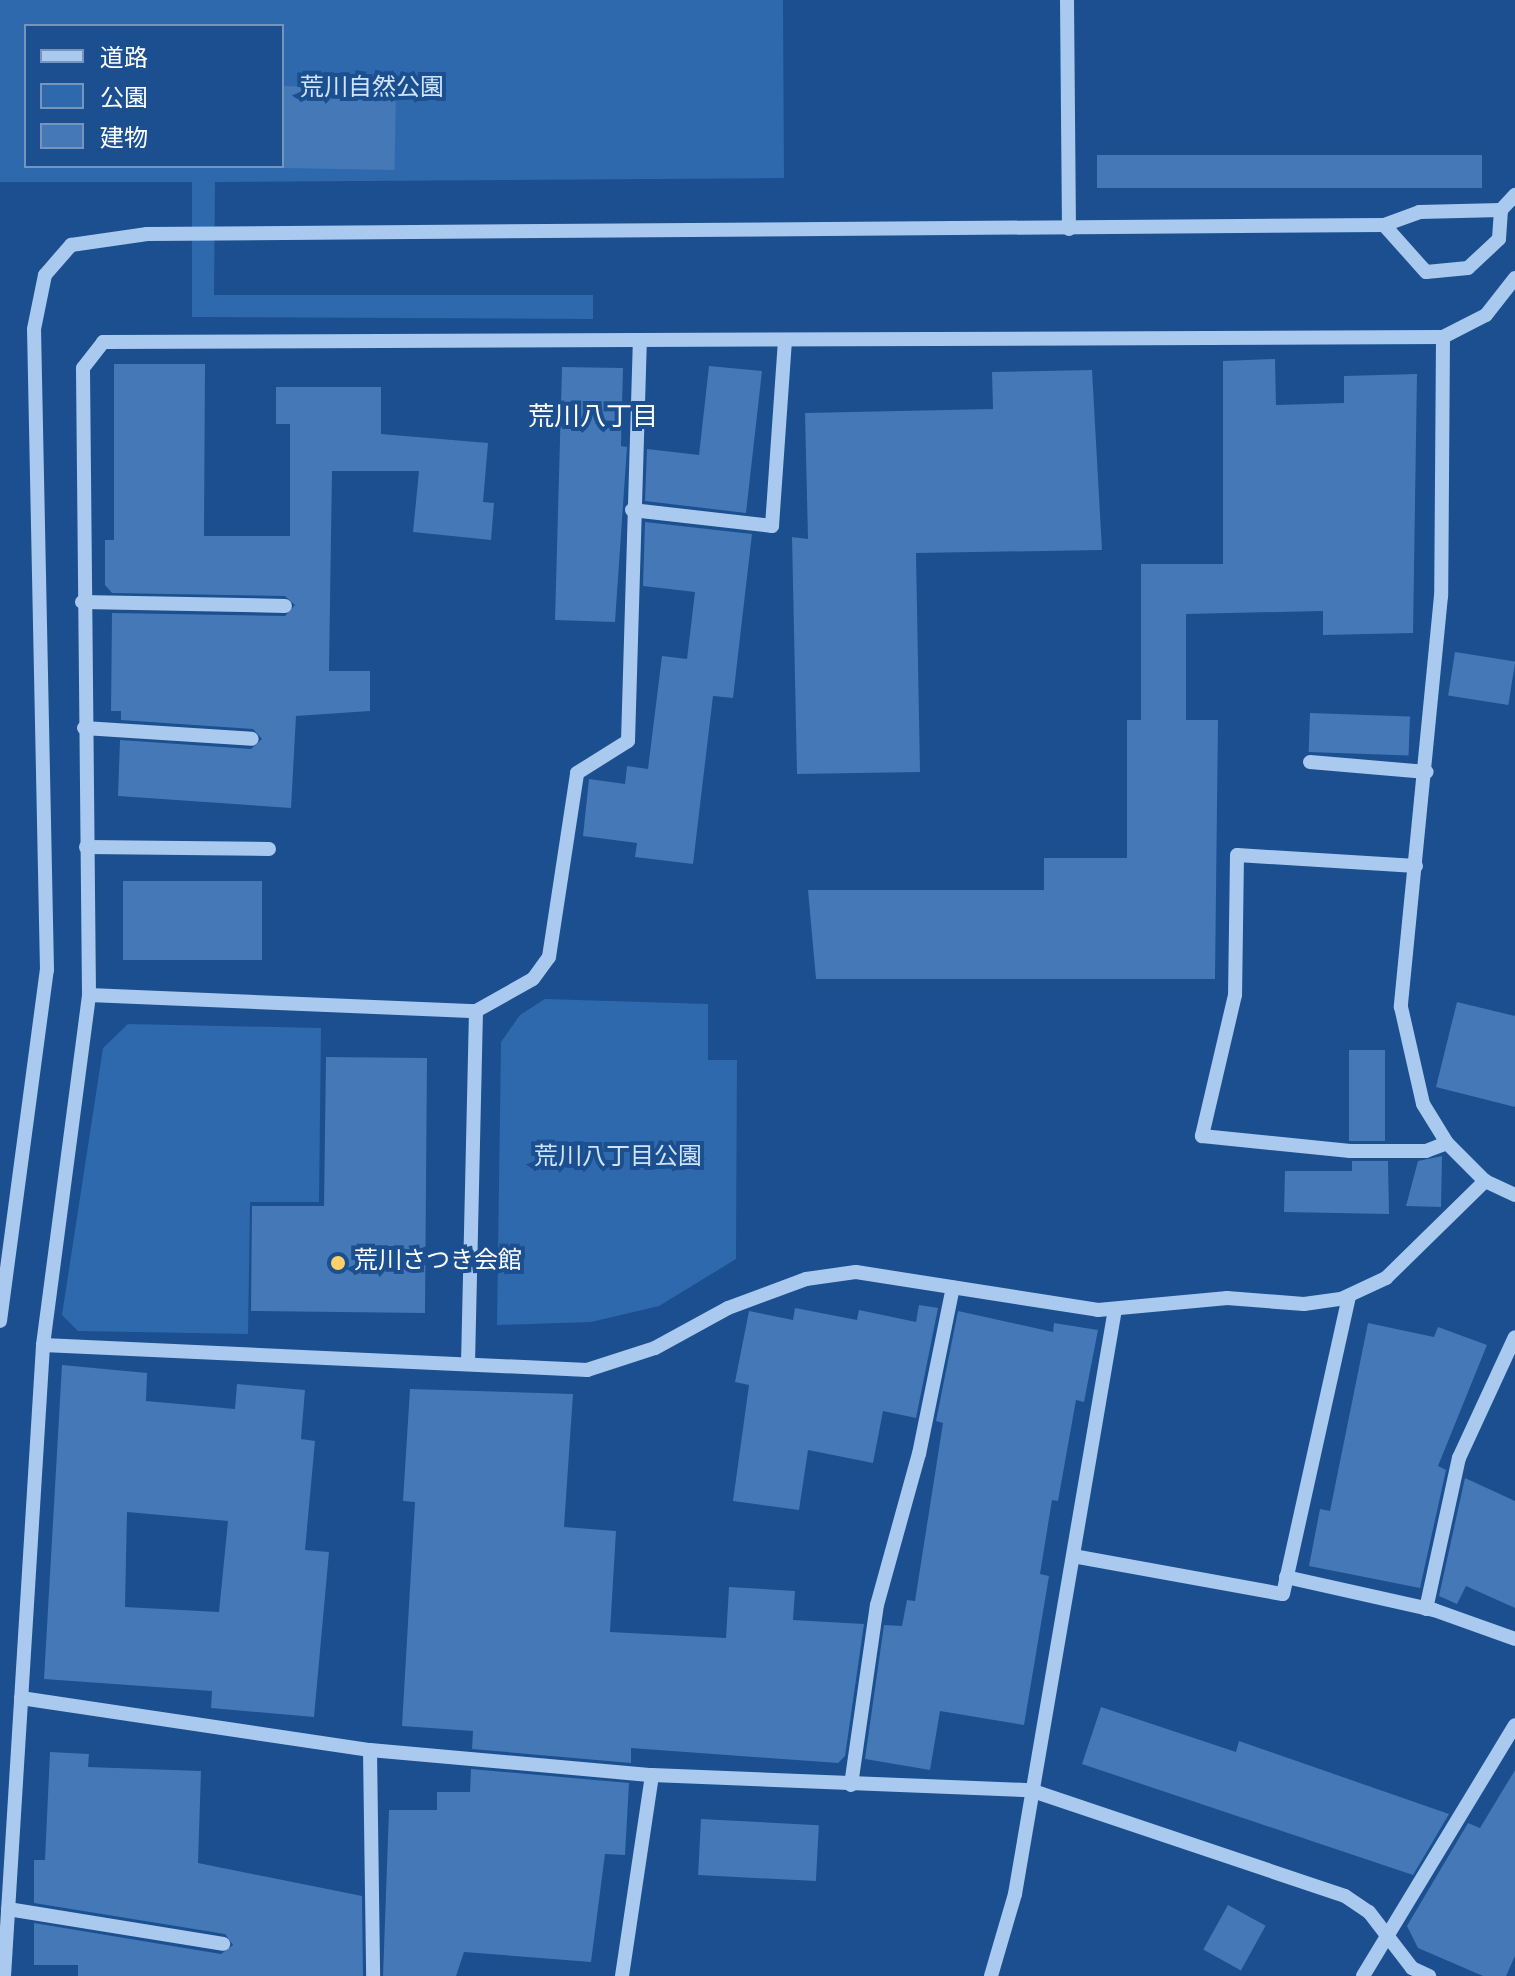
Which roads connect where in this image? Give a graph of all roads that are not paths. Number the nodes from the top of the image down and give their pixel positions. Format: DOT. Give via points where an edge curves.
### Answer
graph roads {
  1 [pos="1067,0"];
  2 [pos="1515,195"];
  3 [pos="1501,210"];
  4 [pos="1384,225"];
  5 [pos="1069,229"];
  6 [pos="1515,278"];
  7 [pos="1443,337"];
  8 [pos="785,340"];
  9 [pos="640,342"];
  10 [pos="632,510"];
  11 [pos="82,602"];
  12 [pos="285,606"];
  13 [pos="84,728"];
  14 [pos="252,739"];
  15 [pos="1310,762"];
  16 [pos="1427,772"];
  17 [pos="86,847"];
  18 [pos="269,849"];
  19 [pos="1416,866"];
  20 [pos="89,995"];
  21 [pos="476,1011"];
  22 [pos="1447,1143"];
  23 [pos="1485,1181"];
  24 [pos="1515,1195"];
  25 [pos="953,1287"];
  26 [pos="1349,1296"];
  27 [pos="1115,1309"];
  28 [pos="0,1321"];
  29 [pos="1515,1337"];
  30 [pos="43,1345"];
  31 [pos="468,1363"];
  32 [pos="1073,1556"];
  33 [pos="1286,1577"];
  34 [pos="1426,1609"];
  35 [pos="1515,1639"];
  36 [pos="21,1698"];
  37 [pos="1515,1725"];
  38 [pos="370,1750"];
  39 [pos="652,1775"];
  40 [pos="851,1785"];
  41 [pos="1030,1790"];
  42 [pos="8,1909"];
  43 [pos="1387,1938"];
  44 [pos="223,1944"];
  45 [pos="4,1976"];
  46 [pos="373,1976"];
  47 [pos="622,1976"];
  48 [pos="991,1976"];
  49 [pos="1363,1976"];
  50 [pos="1429,1976"];
  1 -- 5 [label="street"];
  2 -- 3 [label="street"];
  3 -- 4 [label="street" via="1419,212"];
  3 -- 4 [label="street" via="1499,239 1468,268 1426,272"];
  4 -- 5 [label="street" via="1098,222"];
  5 -- 28 [label="street" via="147,234 87,239 56,257 34,329 47,970"];
  6 -- 7 [label="street" via="1486,315"];
  7 -- 8 [label="street"];
  7 -- 16 [label="street" via="1441,596"];
  8 -- 9 [label="street"];
  8 -- 10 [label="street" via="772,526"];
  9 -- 10 [label="street"];
  9 -- 11 [label="street" via="103,342 83,368"];
  10 -- 21 [label="street" via="628,741 577,773 549,957 533,979"];
  11 -- 12 [label="street"];
  11 -- 13 [label="street"];
  13 -- 14 [label="street"];
  13 -- 17 [label="street"];
  15 -- 16 [label="street"];
  16 -- 19 [label="street"];
  17 -- 18 [label="street"];
  17 -- 20 [label="street"];
  19 -- 22 [label="street" via="1401,1007 1423,1104"];
  19 -- 22 [label="street" via="1237,855 1235,995 1202,1136 1350,1151 1426,1151"];
  20 -- 21 [label="street"];
  20 -- 30 [label="street"];
  21 -- 31 [label="street"];
  22 -- 23 [label="street"];
  23 -- 24 [label="street"];
  23 -- 26 [label="street" via="1386,1278"];
  25 -- 27 [label="street"];
  25 -- 31 [label="street" via="856,1272 806,1279 728,1308 655,1348 587,1370"];
  25 -- 40 [label="street" via="877,1605"];
  26 -- 27 [label="street" via="1304,1304 1227,1298"];
  26 -- 33 [label="street"];
  27 -- 32 [label="street"];
  29 -- 34 [label="street" via="1459,1458"];
  30 -- 31 [label="street"];
  30 -- 36 [label="street"];
  32 -- 33 [label="street" via="1283,1594"];
  32 -- 41 [label="street"];
  33 -- 34 [label="street"];
  34 -- 35 [label="street"];
  36 -- 38 [label="street"];
  36 -- 42 [label="street"];
  37 -- 43 [label="street"];
  38 -- 39 [label="street"];
  38 -- 46 [label="street"];
  39 -- 40 [label="street"];
  39 -- 47 [label="street"];
  40 -- 41 [label="street"];
  41 -- 43 [label="street" via="1345,1896 1369,1912"];
  41 -- 48 [label="street" via="1015,1894"];
  42 -- 44 [label="street"];
  42 -- 45 [label="street"];
  43 -- 49 [label="street"];
  43 -- 50 [label="street"];
}
